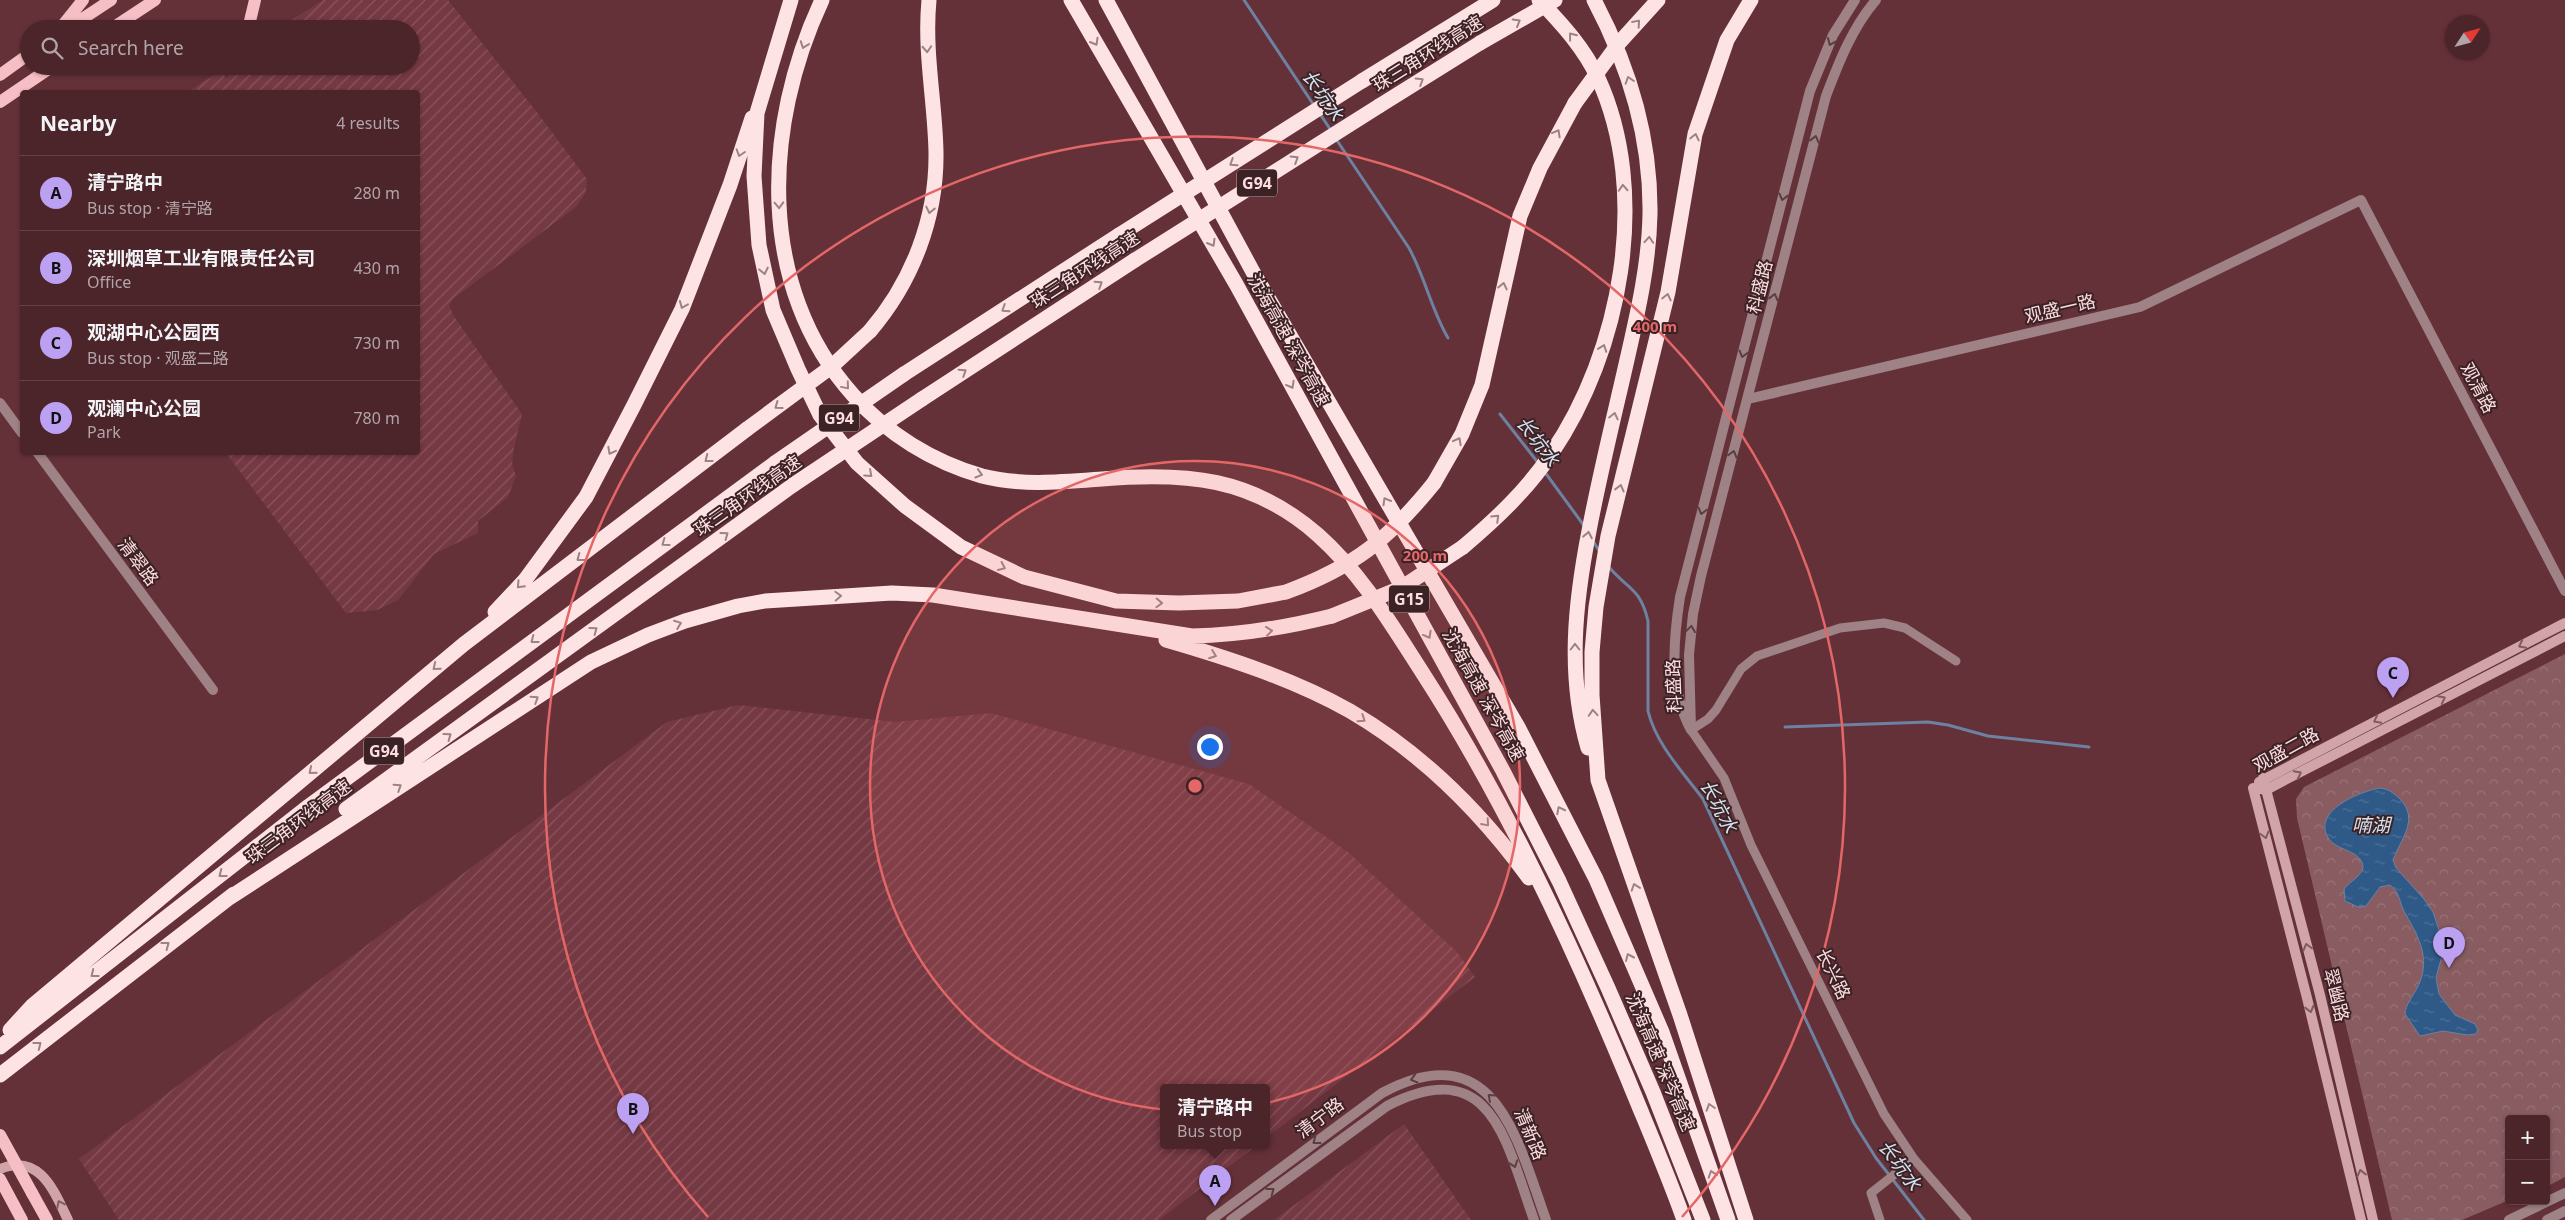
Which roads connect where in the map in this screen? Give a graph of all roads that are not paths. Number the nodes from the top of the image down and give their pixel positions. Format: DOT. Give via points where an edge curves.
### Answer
graph roads {
  1 [pos="83,0"];
  2 [pos="111,0"];
  3 [pos="255,0"];
  4 [pos="791,0"];
  5 [pos="822,0"];
  6 [pos="929,0"];
  7 [pos="1071,0"];
  8 [pos="1106,0"];
  9 [pos="1493,0"];
  10 [pos="1539,0"];
  11 [pos="1555,0"];
  12 [pos="1594,0"];
  13 [pos="1658,0"];
  14 [pos="1751,0"];
  15 [pos="1855,0"];
  16 [pos="1876,0"];
  17 [pos="148,2"];
  18 [pos="67,20"];
  19 [pos="81,20"];
  20 [pos="123,20"];
  21 [pos="250,20"];
  22 [pos="772,57"];
  23 [pos="20,61"];
  24 [pos="0,75"];
  25 [pos="40,75"];
  26 [pos="0,102"];
  27 [pos="2361,200"];
  28 [pos="1748,399"];
  29 [pos="0,403"];
  30 [pos="20,430"];
  31 [pos="39,455"];
  32 [pos="2565,591"];
  33 [pos="2565,623"];
  34 [pos="1116,625"];
  35 [pos="2565,636"];
  36 [pos="464,644"];
  37 [pos="1956,661"];
  38 [pos="213,690"];
  39 [pos="1691,730"];
  40 [pos="2262,778"];
  41 [pos="1598,780"];
  42 [pos="2253,788"];
  43 [pos="2266,790"];
  44 [pos="226,900"];
  45 [pos="1566,938"];
  46 [pos="0,1041"];
  47 [pos="0,1047"];
  48 [pos="0,1076"];
  49 [pos="1461,1079"];
  50 [pos="1453,1090"];
  51 [pos="0,1135"];
  52 [pos="1914,1158"];
  53 [pos="0,1169"];
  54 [pos="0,1179"];
  55 [pos="2565,1193"];
  56 [pos="2565,1212"];
  57 [pos="22,1220"];
  58 [pos="47,1220"];
  59 [pos="68,1220"];
  60 [pos="1211,1220"];
  61 [pos="1232,1220"];
  62 [pos="1534,1220"];
  63 [pos="1546,1220"];
  64 [pos="1684,1220"];
  65 [pos="1703,1220"];
  66 [pos="1728,1220"];
  67 [pos="1746,1220"];
  68 [pos="1880,1220"];
  69 [pos="1967,1220"];
  70 [pos="2361,1220"];
  71 [pos="2374,1220"];
  72 [pos="2509,1220"];
  73 [pos="2547,1220"];
  1 -- 18 [label="main road"];
  2 -- 19 [label="main road"];
  3 -- 21 [label="main road"];
  4 -- 22 [label="highway"];
  5 -- 45 [label="highway, one-way" via="797,65 784,120 779,163 779,211 799,310 825,361 868,412 912,445 951,466 1016,482 1159,475 1211,480 1264,499 1315,532 1336,552 1378,605 1449,714 1526,856"];
  6 -- 36 [label="highway, one-way, bridge" via="926,35 936,153 931,205 910,273 886,313 831,367"];
  7 -- 65 [label="highway, 沈海高速 深岑高速 / G15, one-way" via="1236,284 1508,780 1608,988"];
  66 -- 8 [label="highway, 沈海高速 深岑高速 / G15, one-way" via="1662,1032 1591,870 1518,728 1253,272"];
  9 -- 47 [label="highway, 珠三角环线高速 / G94, one-way, bridge" via="904,374 775,463 309,806"];
  34 -- 10 [label="highway, one-way, bridge" via="1192,636 1235,635 1280,630 1332,616 1401,588 1463,548 1497,518 1551,454 1575,415 1607,336 1618,288 1624,238 1623,186 1618,142 1598,79 1584,52"];
  44 -- 11 [label="highway, 珠三角环线高速 / G94, one-way, bridge" via="793,486 1135,260 1480,43"];
  41 -- 12 [label="highway, one-way" via="1579,713 1575,626 1584,554 1637,318 1647,261 1650,214 1644,136 1630,80"];
  22 -- 13 [label="highway, one-way, bridge" via="758,113 754,176 759,245 773,310 798,370 820,415 857,463 905,506 961,547 1024,577 1116,601 1238,601 1286,592 1325,578 1356,560 1411,512 1434,483 1462,434 1482,386 1520,216 1540,168 1575,103 1619,43"];
  41 -- 14 [label="highway, one-way" via="1592,652 1608,536 1668,292 1695,134 1727,40"];
  15 -- 39 [label="street, 科盛路, one-way" via="1833,36 1810,91 1682,589 1676,620 1675,687"];
  28 -- 16 [label="street, 科盛路, one-way" via="1826,96 1848,43"];
  17 -- 20 [label="main road"];
  22 -- 36 [label="highway, one-way" via="730,185 682,309 586,497 525,580"];
  23 -- 24 [label="main road"];
  25 -- 26 [label="main road"];
  27 -- 28 [label="street, 观盛一路" via="2140,307"];
  27 -- 32 [label="street, 观清路"];
  39 -- 28 [label="street, 科盛路, one-way" via="1689,656 1693,614"];
  29 -- 30 [label="street"];
  31 -- 38 [label="street, 清翠路"];
  33 -- 40 [label="main road, 观盛二路, one-way"];
  44 -- 34 [label="highway, one-way" via="591,662 648,636 714,612 765,601 912,593"];
  34 -- 45 [label="highway, one-way" via="1208,652 1290,683 1349,711 1404,747 1449,785 1504,844 1538,890"];
  43 -- 35 [label="main road, 观盛二路, one-way"];
  36 -- 46 [label="highway, one-way" via="32,1006"];
  37 -- 39 [label="street" via="1905,628 1884,623 1840,628 1757,656 1741,669 1708,720"];
  39 -- 52 [label="street, 长兴路" via="1724,778 1751,845 1884,1114"];
  40 -- 42 [label="main road, 观盛二路"];
  40 -- 43 [label="main road, 翠幽路"];
  67 -- 41 [label="highway, one-way" via="1680,1015"];
  42 -- 43 [label="main road, 观盛二路"];
  42 -- 70 [label="main road, 翠幽路, one-way"];
  71 -- 43 [label="main road, 翠幽路, one-way"];
  48 -- 44 [label="highway, 珠三角环线高速 / G94, one-way"];
  45 -- 64 [label="highway"];
  49 -- 60 [label="street, 清宁路, one-way" via="1432,1075 1416,1078 1382,1093"];
  63 -- 49 [label="street, 清新路, one-way" via="1518,1141 1502,1109 1483,1090"];
  61 -- 50 [label="street, 清宁路, one-way" via="1387,1106 1424,1090"];
  50 -- 62 [label="street, 清新路, one-way" via="1476,1100 1492,1116 1504,1138"];
  51 -- 58 [label="main road, bridge"];
  52 -- 68 [label="street" via="1872,1193"];
  52 -- 69 [label="street, 长兴路"];
  59 -- 53 [label="main road, one-way" via="43,1175 28,1166 13,1165"];
  54 -- 57 [label="main road"];
  55 -- 72 [label="street"];
  56 -- 73 [label="street"];
}
